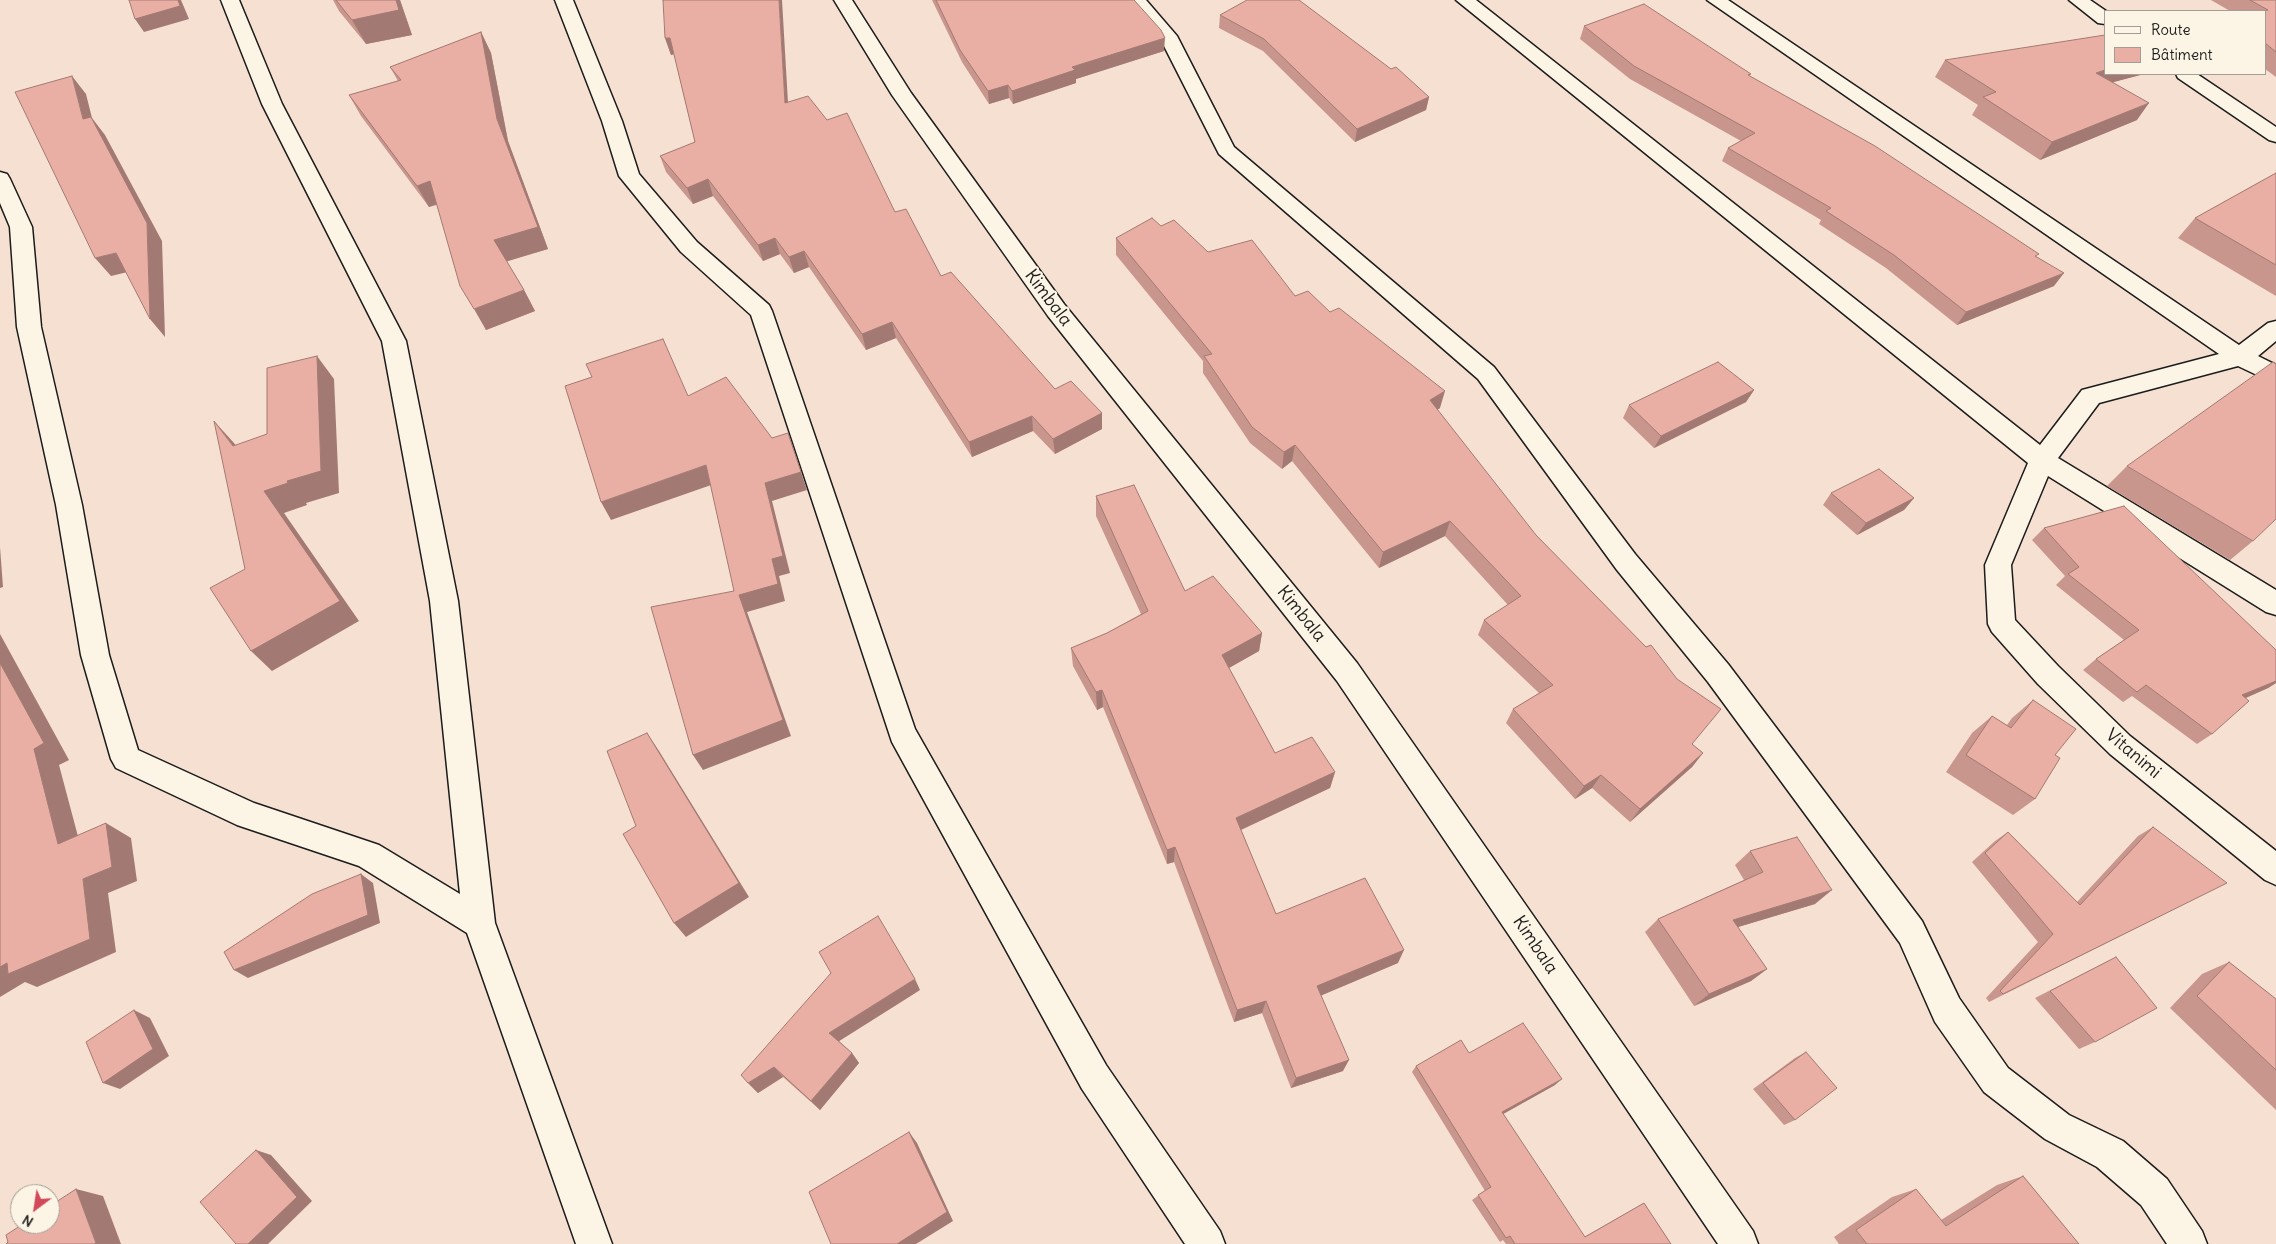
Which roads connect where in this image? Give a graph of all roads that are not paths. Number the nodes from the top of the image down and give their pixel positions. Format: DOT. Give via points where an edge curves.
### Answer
graph roads {
  1 [pos="230,0"];
  2 [pos="564,0"];
  3 [pos="842,0"];
  4 [pos="1136,0"];
  5 [pos="1465,0"];
  6 [pos="1716,0"];
  7 [pos="2078,0"];
  8 [pos="2104,18"];
  9 [pos="2186,75"];
  10 [pos="2276,136"];
  11 [pos="0,179"];
  12 [pos="2276,329"];
  13 [pos="2240,357"];
  14 [pos="2276,375"];
  15 [pos="2042,460"];
  16 [pos="2276,604"];
  17 [pos="2276,870"];
  18 [pos="479,923"];
  19 [pos="594,1244"];
  20 [pos="1208,1244"];
  21 [pos="1740,1244"];
  22 [pos="2189,1244"];
  1 -- 18 [label="street" via="272,104 394,341 444,601"];
  2 -- 20 [label="street" via="612,121 629,176 689,247 762,311 902,733 1094,1077"];
  3 -- 21 [label="street, Kimbala" via="902,95 1056,310 1347,672"];
  4 -- 22 [label="street" via="1170,40 1226,150 1486,373 1626,562 1718,673 1911,932 1947,1010 1996,1080 2057,1127 2110,1154 2154,1192"];
  5 -- 15 [label="street"];
  6 -- 13 [label="street"];
  7 -- 8 [label="street"];
  9 -- 10 [label="street"];
  11 -- 18 [label="street" via="21,227 29,327 69,506 95,655 126,759 248,815 368,855"];
  12 -- 13 [label="street"];
  13 -- 14 [label="street"];
  13 -- 15 [label="street" via="2091,396"];
  15 -- 16 [label="street"];
  15 -- 17 [label="street, Vitanimi" via="1998,565 2002,624 2048,675 2120,745"];
  18 -- 19 [label="street"];
}
